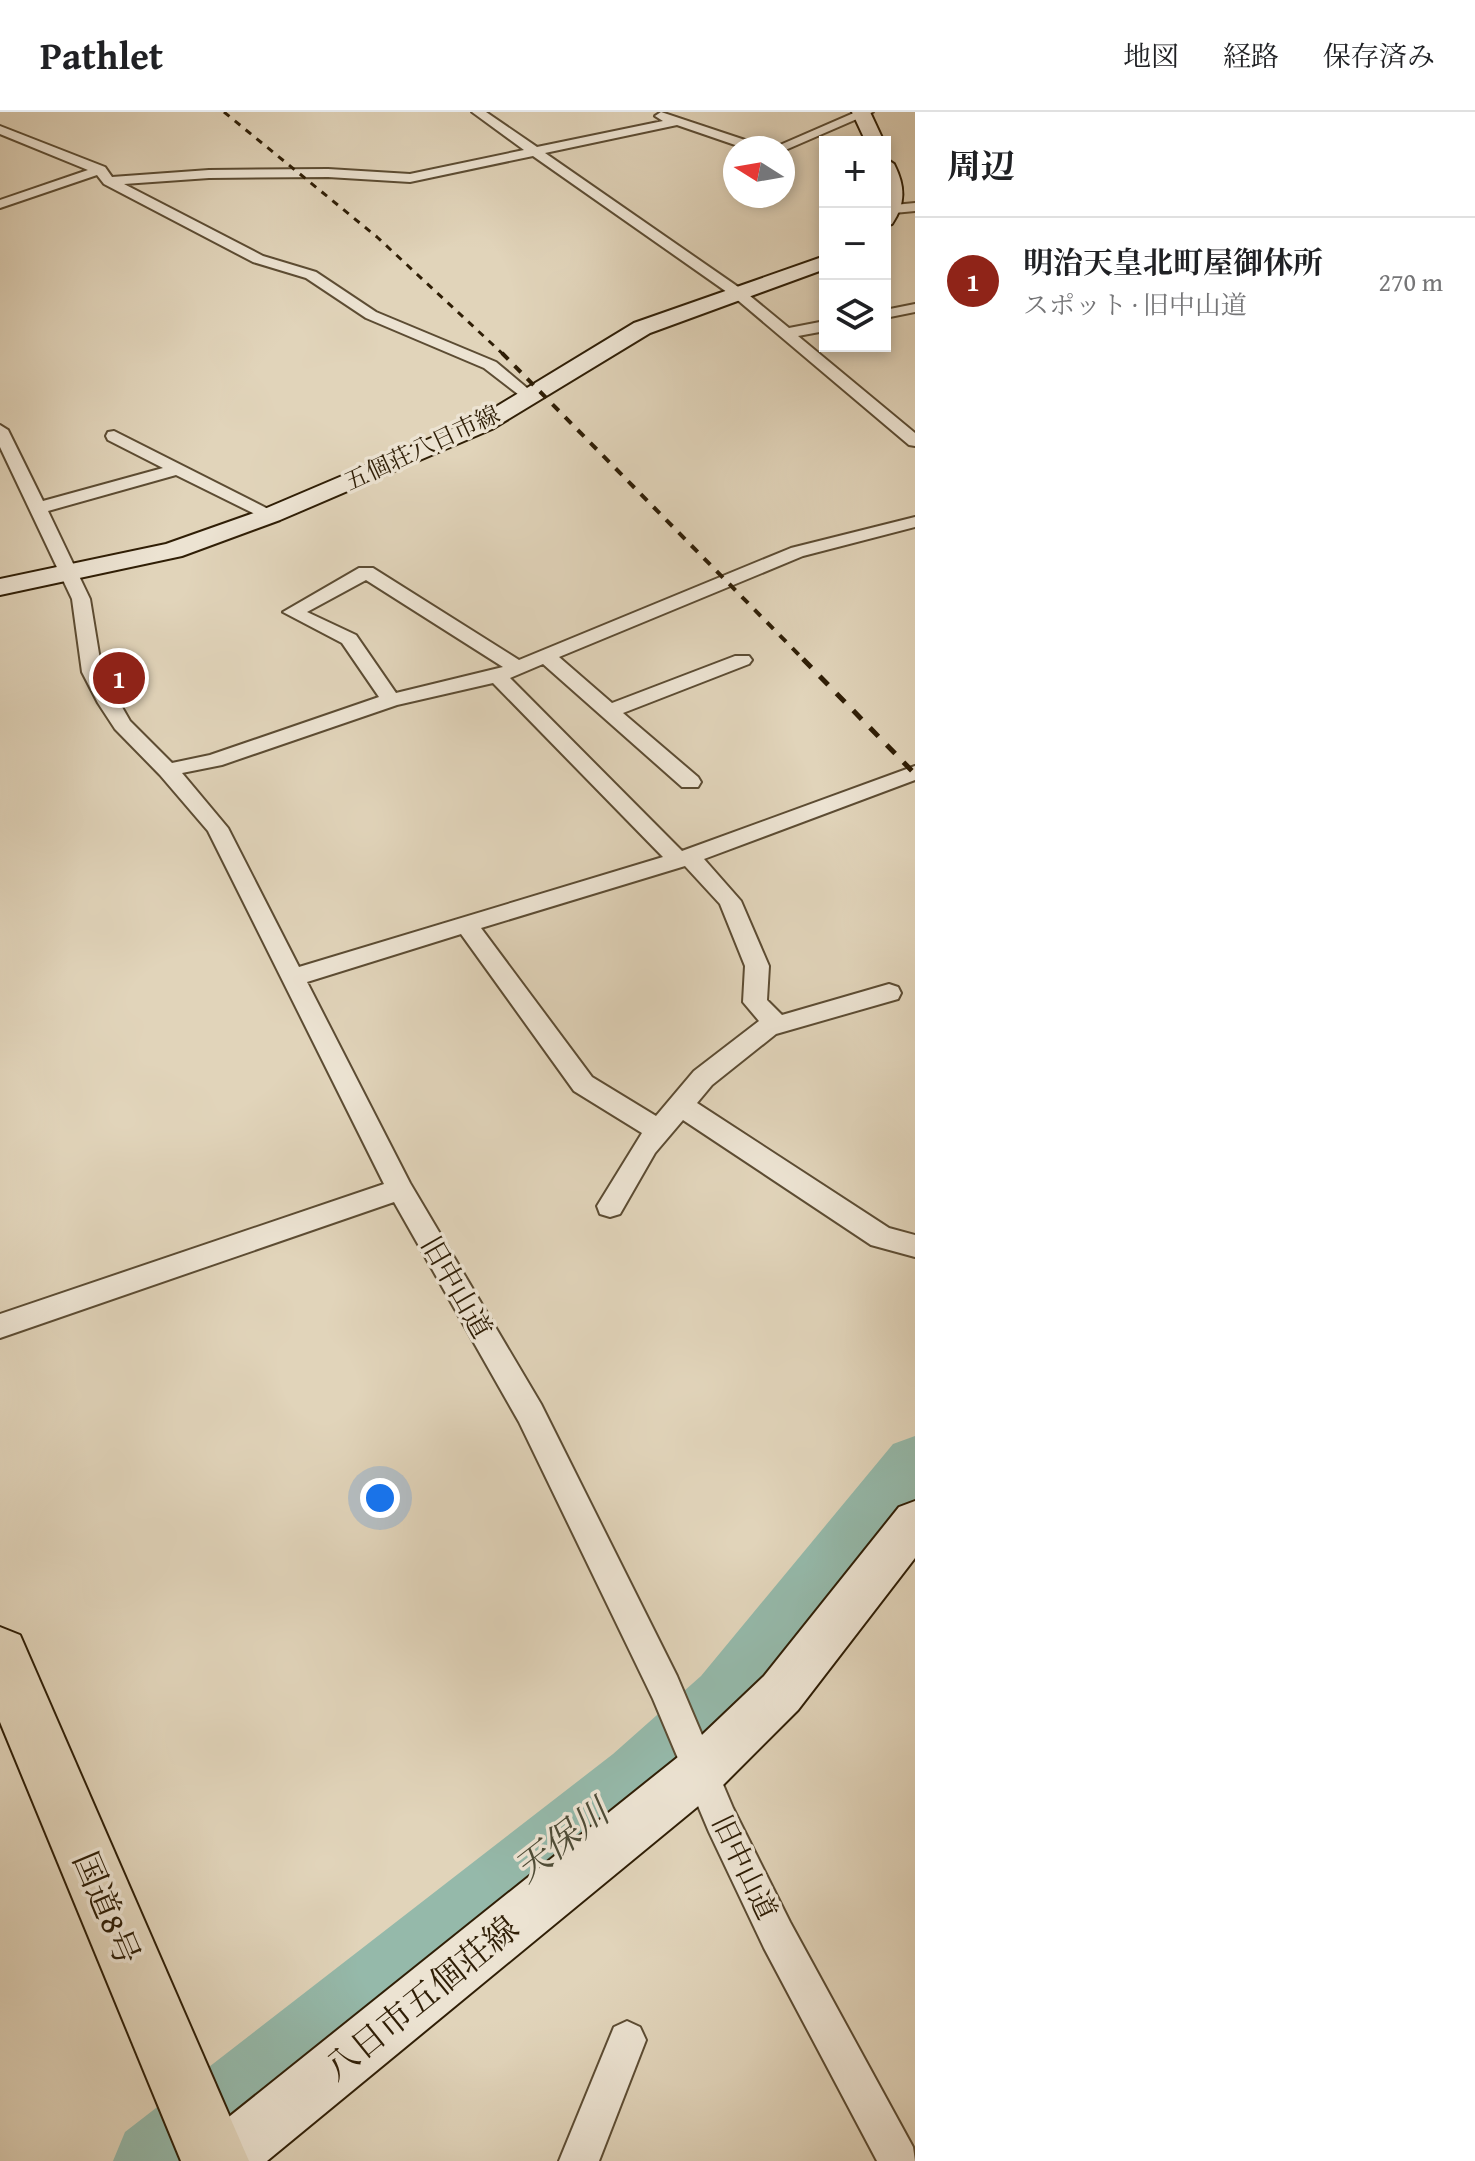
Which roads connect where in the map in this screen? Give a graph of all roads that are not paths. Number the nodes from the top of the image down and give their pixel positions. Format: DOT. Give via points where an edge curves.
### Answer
graph roads {
  1 [pos="478,112"];
  2 [pos="648,112"];
  3 [pos="864,113"];
  4 [pos="675,122"];
  5 [pos="0,130"];
  6 [pos="873,136"];
  7 [pos="723,137"];
  8 [pos="795,141"];
  9 [pos="534,151"];
  10 [pos="104,175"];
  11 [pos="0,204"];
  12 [pos="915,207"];
  13 [pos="891,214"];
  14 [pos="819,264"];
  15 [pos="739,294"];
  16 [pos="915,308"];
  17 [pos="891,313"];
  18 [pos="819,327"];
  19 [pos="789,333"];
  20 [pos="527,396"];
  21 [pos="0,430"];
  22 [pos="114,436"];
  23 [pos="915,441"];
  24 [pos="178,469"];
  25 [pos="21,474"];
  26 [pos="0,476"];
  27 [pos="39,508"];
  28 [pos="271,515"];
  29 [pos="915,522"];
  30 [pos="67,574"];
  31 [pos="0,587"];
  32 [pos="547,657"];
  33 [pos="742,660"];
  34 [pos="517,667"];
  35 [pos="497,676"];
  36 [pos="391,700"];
  37 [pos="610,711"];
  38 [pos="167,770"];
  39 [pos="915,773"];
  40 [pos="690,782"];
  41 [pos="683,858"];
  42 [pos="468,927"];
  43 [pos="294,977"];
  44 [pos="889,993"];
  45 [pos="777,1025"];
  46 [pos="680,1105"];
  47 [pos="659,1131"];
  48 [pos="400,1189"];
  49 [pos="610,1206"];
  50 [pos="915,1246"];
  51 [pos="0,1326"];
  52 [pos="915,1522"];
  53 [pos="0,1654"];
  54 [pos="701,1771"];
  55 [pos="627,2040"];
  56 [pos="218,2161"];
  57 [pos="579,2161"];
  58 [pos="899,2161"];
  1 -- 9 [label="street"];
  2 -- 4 [label="street"];
  3 -- 6 [label="main road"];
  3 -- 8 [label="street"];
  4 -- 7 [label="street"];
  4 -- 9 [label="street"];
  5 -- 10 [label="street"];
  9 -- 10 [label="street" via="410,178 328,173"];
  9 -- 15 [label="street"];
  10 -- 11 [label="street"];
  10 -- 20 [label="street" via="258,259 311,275 371,315 490,365"];
  12 -- 13 [label="street"];
  14 -- 15 [label="main road, 五個荘八日市線"];
  15 -- 19 [label="street"];
  15 -- 20 [label="main road, 五個荘八日市線" via="620,339"];
  16 -- 17 [label="street"];
  18 -- 19 [label="street"];
  19 -- 23 [label="street"];
  20 -- 28 [label="main road, 五個荘八日市線" via="484,424"];
  21 -- 25 [label="street, 旧中山道"];
  22 -- 24 [label="street"];
  24 -- 27 [label="street"];
  24 -- 28 [label="street"];
  25 -- 26 [label="street"];
  25 -- 27 [label="street, 旧中山道"];
  27 -- 30 [label="street, 旧中山道"];
  28 -- 30 [label="main road, 五個荘八日市線" via="173,550"];
  29 -- 32 [label="street" via="797,552"];
  30 -- 31 [label="main road, 五個荘八日市線"];
  30 -- 38 [label="street, 旧中山道" via="81,599 92,672 122,725"];
  32 -- 34 [label="street"];
  32 -- 37 [label="street"];
  33 -- 37 [label="street"];
  34 -- 35 [label="street"];
  34 -- 36 [label="street" via="366,572 292,612 349,639"];
  35 -- 36 [label="street"];
  35 -- 41 [label="street"];
  36 -- 38 [label="street" via="215,760"];
  37 -- 40 [label="street"];
  38 -- 43 [label="street, 旧中山道" via="217,828"];
  39 -- 41 [label="street"];
  41 -- 42 [label="street"];
  41 -- 45 [label="street" via="730,901 757,966 755,1002"];
  42 -- 43 [label="street"];
  42 -- 47 [label="street" via="583,1084"];
  43 -- 48 [label="street, 旧中山道"];
  44 -- 45 [label="street"];
  45 -- 46 [label="street" via="703,1078"];
  46 -- 47 [label="street"];
  46 -- 50 [label="street" via="881,1237"];
  47 -- 49 [label="street"];
  48 -- 51 [label="street"];
  48 -- 54 [label="street, 旧中山道" via="530,1413"];
  52 -- 54 [label="main road, 八日市五個荘線" via="781,1693"];
  53 -- 56 [label="highway, 国道8号"];
  54 -- 56 [label="main road, 八日市五個荘線"];
  54 -- 58 [label="street, 旧中山道" via="777,1935"];
  55 -- 57 [label="street"];
}
